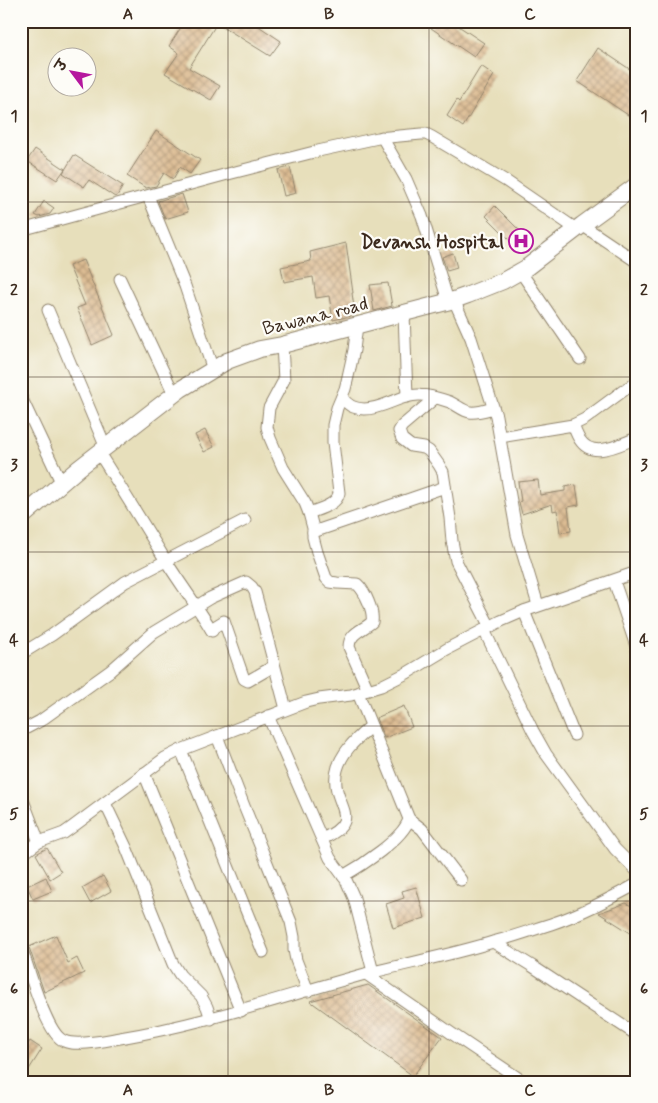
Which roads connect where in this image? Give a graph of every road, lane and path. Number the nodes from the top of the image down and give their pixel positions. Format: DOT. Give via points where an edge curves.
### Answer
graph roads {
  1 [pos="382,137"];
  2 [pos="637,185"];
  3 [pos="148,196"];
  4 [pos="579,227"];
  5 [pos="21,230"];
  6 [pos="637,262"];
  7 [pos="520,271"];
  8 [pos="120,279"];
  9 [pos="451,300"];
  10 [pos="48,310"];
  11 [pos="404,313"];
  12 [pos="357,325"];
  13 [pos="282,345"];
  14 [pos="580,359"];
  15 [pos="213,370"];
  16 [pos="637,383"];
  17 [pos="174,394"];
  18 [pos="21,397"];
  19 [pos="342,397"];
  20 [pos="406,397"];
  21 [pos="435,398"];
  22 [pos="493,408"];
  23 [pos="573,425"];
  24 [pos="500,437"];
  25 [pos="637,438"];
  26 [pos="102,450"];
  27 [pos="62,484"];
  28 [pos="446,487"];
  29 [pos="309,513"];
  30 [pos="22,516"];
  31 [pos="245,520"];
  32 [pos="313,532"];
  33 [pos="166,560"];
  34 [pos="637,572"];
  35 [pos="614,581"];
  36 [pos="196,606"];
  37 [pos="538,606"];
  38 [pos="524,611"];
  39 [pos="487,628"];
  40 [pos="637,649"];
  41 [pos="21,654"];
  42 [pos="274,666"];
  43 [pos="363,691"];
  44 [pos="286,709"];
  45 [pos="268,716"];
  46 [pos="372,726"];
  47 [pos="21,731"];
  48 [pos="574,735"];
  49 [pos="217,736"];
  50 [pos="181,750"];
  51 [pos="144,774"];
  52 [pos="21,795"];
  53 [pos="105,803"];
  54 [pos="409,819"];
  55 [pos="322,840"];
  56 [pos="39,842"];
  57 [pos="21,855"];
  58 [pos="637,871"];
  59 [pos="343,876"];
  60 [pos="461,880"];
  61 [pos="637,884"];
  62 [pos="493,942"];
  63 [pos="21,947"];
  64 [pos="262,952"];
  65 [pos="370,973"];
  66 [pos="308,991"];
  67 [pos="241,1011"];
  68 [pos="211,1018"];
  69 [pos="637,1035"];
  70 [pos="524,1082"];
  1 -- 3 [label="street"];
  1 -- 4 [label="street" via="426,134"];
  1 -- 9 [label="street" via="422,216"];
  2 -- 4 [label="main road, Bawana road"];
  3 -- 5 [label="street"];
  3 -- 15 [label="street" via="185,286"];
  4 -- 6 [label="street"];
  4 -- 7 [label="main road, Bawana road"];
  7 -- 9 [label="main road, Bawana road" via="503,281"];
  7 -- 14 [label="street"];
  8 -- 17 [label="street"];
  9 -- 11 [label="main road, Bawana road"];
  9 -- 22 [label="street" via="471,338"];
  10 -- 26 [label="street"];
  11 -- 12 [label="main road, Bawana road"];
  11 -- 20 [label="street"];
  12 -- 13 [label="main road, Bawana road"];
  12 -- 19 [label="street"];
  13 -- 15 [label="main road, Bawana road" via="260,349"];
  13 -- 29 [label="street" via="284,380 269,408 267,427 283,468"];
  15 -- 17 [label="main road, Bawana road"];
  16 -- 23 [label="street"];
  17 -- 26 [label="main road, Bawana road"];
  18 -- 27 [label="street"];
  19 -- 20 [label="street" via="347,405 369,409"];
  19 -- 29 [label="street" via="333,425 338,496 330,504"];
  20 -- 21 [label="street"];
  21 -- 22 [label="street" via="468,412"];
  21 -- 28 [label="street" via="399,431 406,443 429,452 443,472"];
  22 -- 24 [label="street"];
  23 -- 24 [label="street"];
  23 -- 25 [label="street" via="581,441 593,450 610,448"];
  24 -- 37 [label="street" via="517,535"];
  26 -- 27 [label="main road, Bawana road"];
  26 -- 33 [label="street"];
  27 -- 30 [label="main road, Bawana road"];
  28 -- 32 [label="street"];
  28 -- 39 [label="street" via="456,561"];
  29 -- 32 [label="street"];
  31 -- 33 [label="street"];
  32 -- 43 [label="street" via="326,578 330,582 357,584 372,612 372,622 349,641"];
  33 -- 36 [label="street"];
  33 -- 41 [label="street" via="118,586"];
  34 -- 35 [label="street"];
  35 -- 37 [label="street"];
  35 -- 40 [label="street"];
  36 -- 42 [label="street" via="211,630 224,621 244,679 248,681"];
  36 -- 42 [label="street" via="249,583 255,592"];
  36 -- 47 [label="street" via="154,632 110,671"];
  37 -- 38 [label="street"];
  38 -- 39 [label="street"];
  38 -- 48 [label="street"];
  39 -- 43 [label="street" via="407,673"];
  39 -- 58 [label="street" via="546,754 615,850"];
  42 -- 44 [label="street"];
  43 -- 44 [label="street"];
  43 -- 46 [label="street"];
  44 -- 45 [label="street"];
  45 -- 49 [label="street"];
  45 -- 55 [label="street"];
  46 -- 54 [label="street"];
  46 -- 55 [label="street" via="354,740 342,758 336,785 345,821"];
  49 -- 50 [label="street"];
  49 -- 66 [label="street" via="291,922 295,955"];
  50 -- 51 [label="street"];
  50 -- 64 [label="street"];
  51 -- 53 [label="street"];
  51 -- 67 [label="street"];
  52 -- 56 [label="street"];
  53 -- 56 [label="street" via="64,833"];
  53 -- 68 [label="street" via="173,964 201,996"];
  54 -- 59 [label="street" via="401,832 379,852"];
  54 -- 60 [label="street" via="422,829"];
  55 -- 59 [label="street"];
  56 -- 57 [label="street"];
  59 -- 65 [label="street" via="354,898"];
  61 -- 62 [label="street" via="591,908"];
  62 -- 65 [label="street"];
  62 -- 69 [label="street"];
  63 -- 68 [label="street" via="48,1021 64,1042 106,1041"];
  65 -- 66 [label="street"];
  65 -- 70 [label="street"];
  66 -- 67 [label="street"];
  67 -- 68 [label="street"];
}
